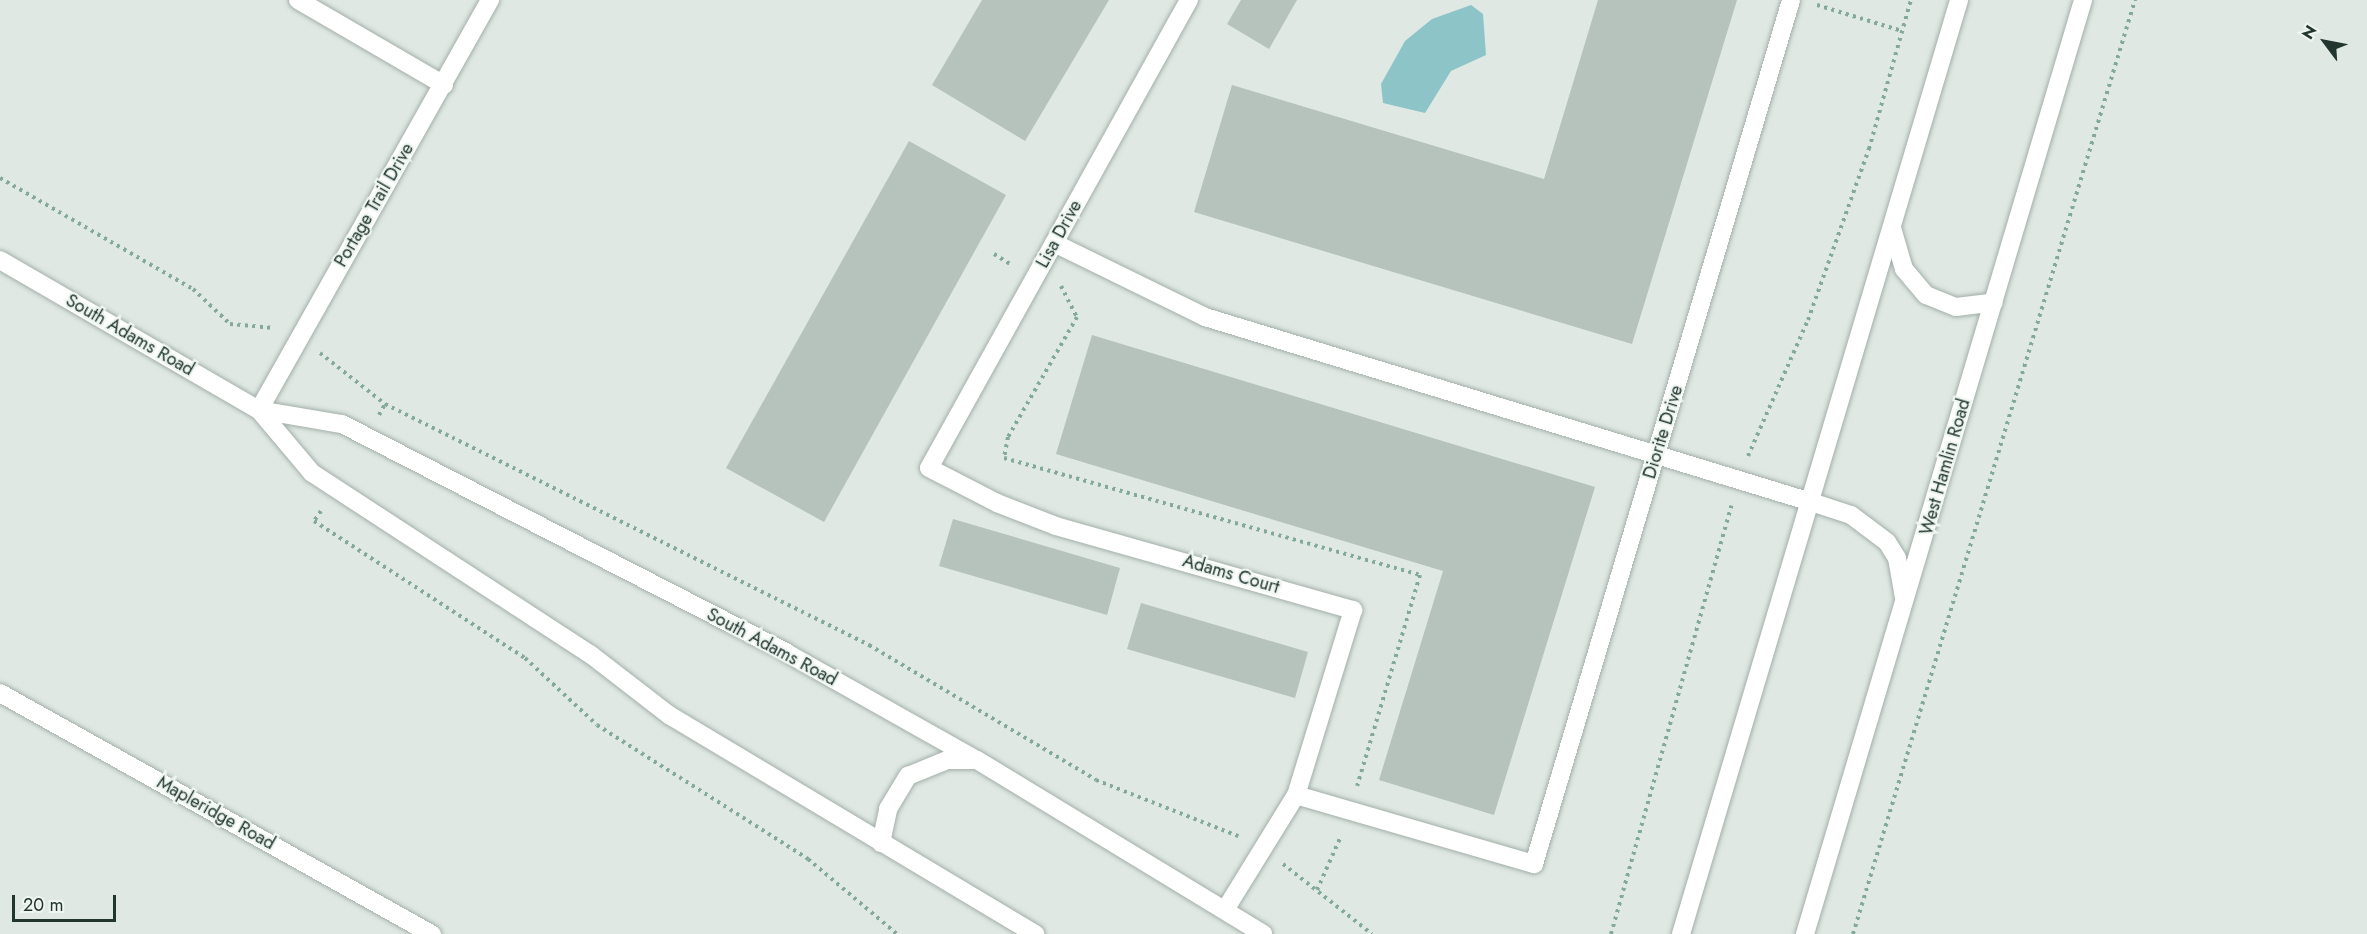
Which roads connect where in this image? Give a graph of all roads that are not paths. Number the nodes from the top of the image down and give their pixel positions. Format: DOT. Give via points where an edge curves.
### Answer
graph roads {
  1 [pos="298,0"];
  2 [pos="490,0"];
  3 [pos="1189,0"];
  4 [pos="1959,0"];
  5 [pos="2084,0"];
  6 [pos="1799,1"];
  7 [pos="444,85"];
  8 [pos="1892,223"];
  9 [pos="1054,243"];
  10 [pos="0,260"];
  11 [pos="1994,302"];
  12 [pos="259,410"];
  13 [pos="1656,454"];
  14 [pos="929,468"];
  15 [pos="1811,502"];
  16 [pos="1905,604"];
  17 [pos="0,693"];
  18 [pos="977,760"];
  19 [pos="1296,795"];
  20 [pos="881,843"];
  21 [pos="1225,910"];
  22 [pos="432,934"];
  23 [pos="1035,934"];
  24 [pos="1263,934"];
  25 [pos="1681,934"];
  26 [pos="1805,934"];
  1 -- 7 [label="main road"];
  2 -- 7 [label="main road, Portage Trail Drive"];
  3 -- 9 [label="main road, Lisa Drive"];
  4 -- 8 [label="main road"];
  5 -- 11 [label="main road, West Hamlin Road"];
  6 -- 13 [label="main road, Diorite Drive"];
  7 -- 12 [label="main road, Portage Trail Drive"];
  8 -- 11 [label="main road" via="1904,269 1926,295 1956,308"];
  8 -- 15 [label="main road"];
  9 -- 13 [label="main road" via="1205,317"];
  9 -- 14 [label="main road, Lisa Drive"];
  10 -- 12 [label="main road, South Adams Road"];
  11 -- 16 [label="main road, West Hamlin Road"];
  12 -- 18 [label="main road, South Adams Road" via="342,424 785,652"];
  12 -- 20 [label="main road, South Adams Road" via="312,474 590,654 669,715"];
  13 -- 15 [label="main road"];
  13 -- 19 [label="main road, Diorite Drive" via="1534,864"];
  14 -- 19 [label="main road, Adams Court" via="997,503 1056,526 1353,610"];
  15 -- 16 [label="main road" via="1851,515 1887,542 1902,576"];
  15 -- 25 [label="main road"];
  16 -- 26 [label="main road, West Hamlin Road"];
  17 -- 22 [label="main road, Mapleridge Road"];
  18 -- 20 [label="main road" via="947,760 908,776 888,809"];
  18 -- 21 [label="main road, South Adams Road"];
  19 -- 21 [label="main road, Adams Court"];
  20 -- 23 [label="main road, South Adams Road"];
  21 -- 24 [label="main road, South Adams Road"];
}
